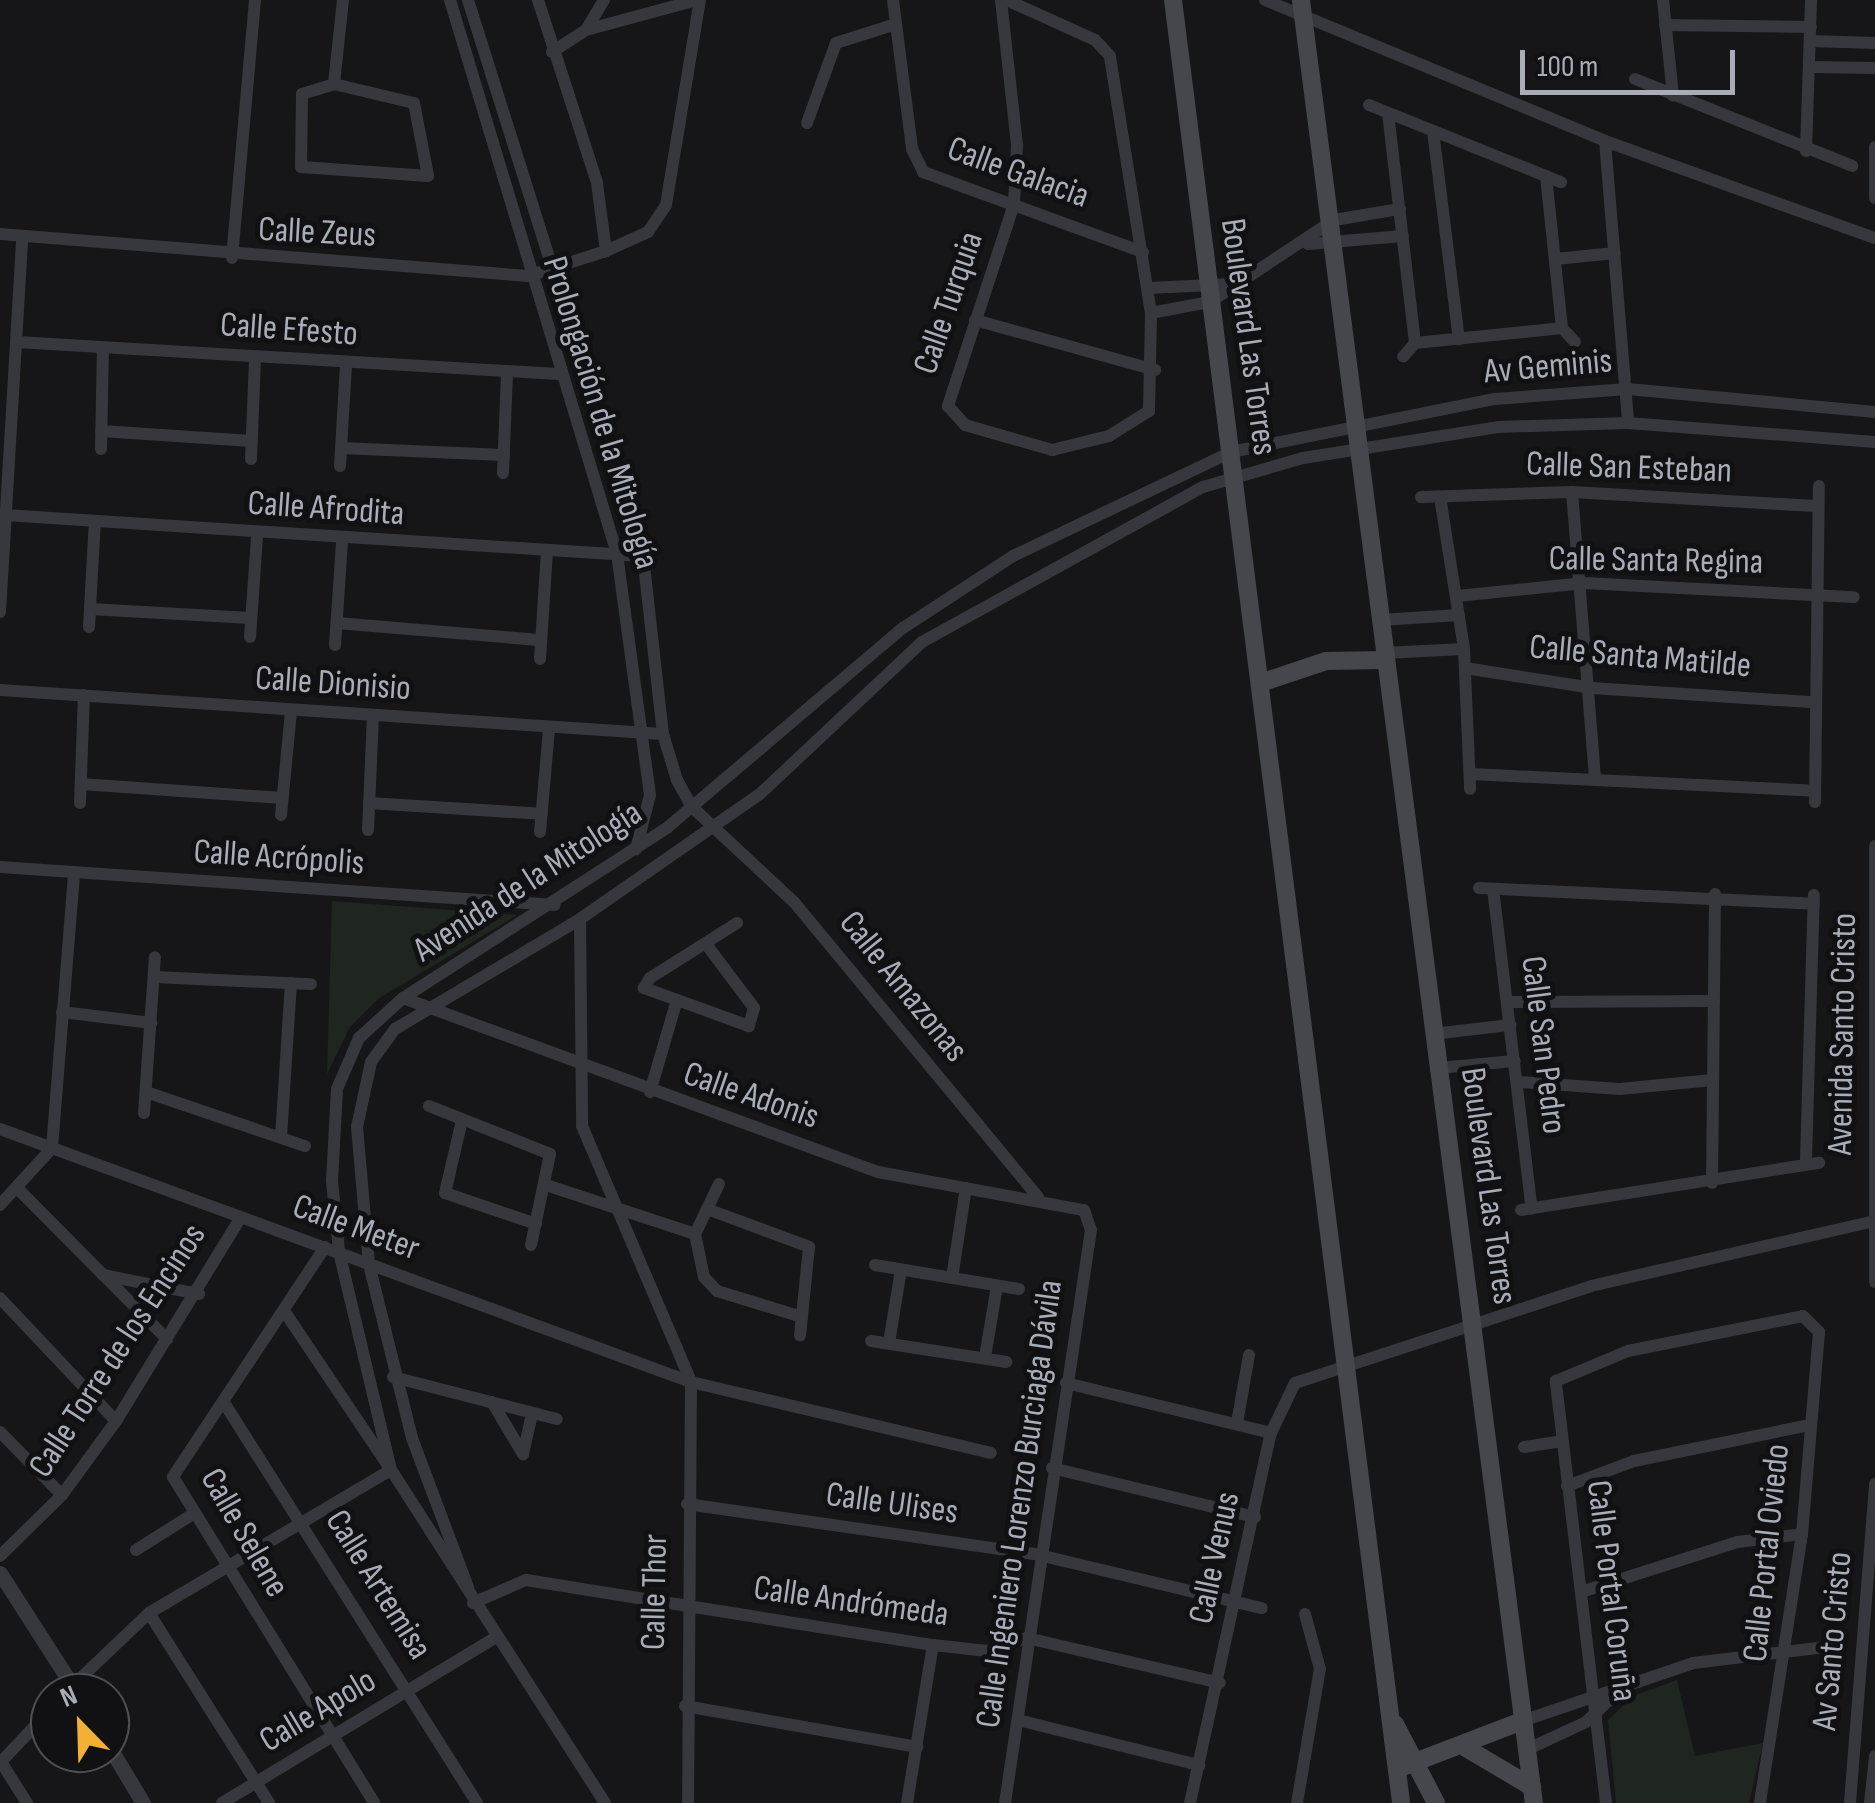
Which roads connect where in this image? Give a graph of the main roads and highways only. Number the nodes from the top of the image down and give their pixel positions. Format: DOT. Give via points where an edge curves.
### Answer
graph roads {
  1 [pos="1172,0"];
  2 [pos="1301,0"];
  3 [pos="1385,656"];
  4 [pos="1260,682"];
  5 [pos="1522,1721"];
  6 [pos="1466,1748"];
  7 [pos="1406,1766"];
  8 [pos="1533,1795"];
  9 [pos="1402,1803"];
  10 [pos="1436,1803"];
  1 -- 4 [label="main road, Boulevard Las Torres"];
  2 -- 3 [label="main road, Boulevard Las Torres"];
  3 -- 4 [label="main road" via="1326,661"];
  3 -- 5 [label="main road, Boulevard Las Torres"];
  4 -- 7 [label="main road, Boulevard Las Torres" via="1390,1713"];
  5 -- 6 [label="main road"];
  5 -- 8 [label="main road, Boulevard Las Torres"];
  6 -- 7 [label="main road"];
  6 -- 8 [label="main road, Boulevard Las Torres"];
  7 -- 9 [label="main road, Boulevard Las Torres"];
  7 -- 10 [label="main road, Boulevard Las Torres"];
}
